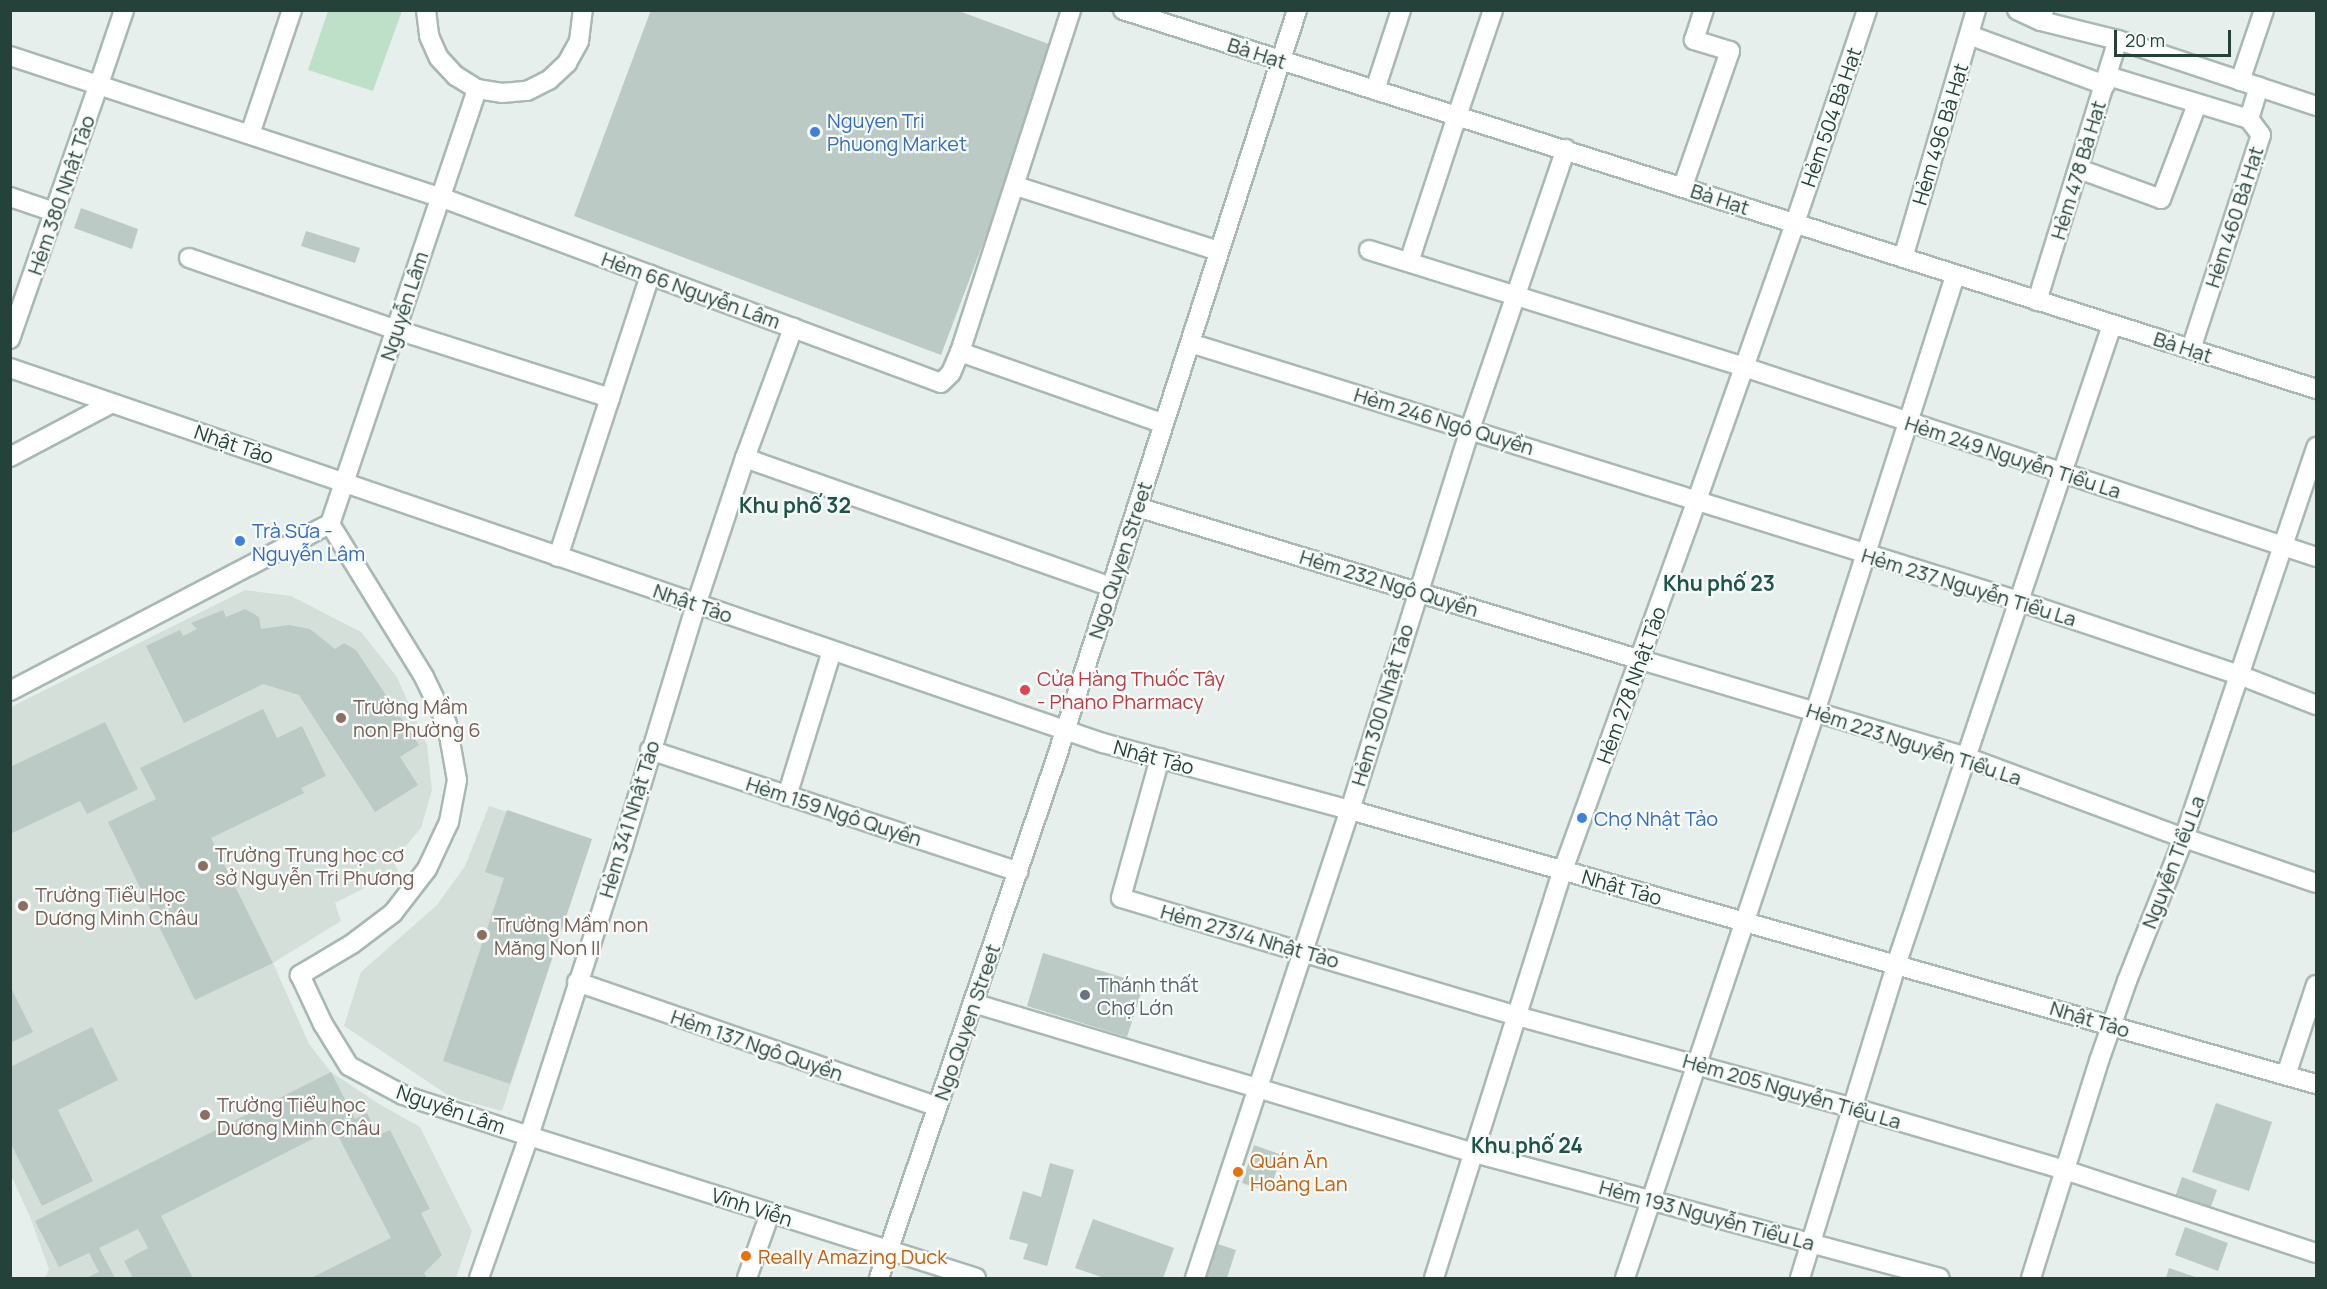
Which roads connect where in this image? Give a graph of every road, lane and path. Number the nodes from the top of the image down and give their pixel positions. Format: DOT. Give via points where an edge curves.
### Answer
graph roads {
  1 [pos="124,10"];
  2 [pos="292,10"];
  3 [pos="426,10"];
  4 [pos="583,10"];
  5 [pos="1071,10"];
  6 [pos="1123,10"];
  7 [pos="1297,10"];
  8 [pos="1401,10"];
  9 [pos="1493,10"];
  10 [pos="1704,10"];
  11 [pos="1867,10"];
  12 [pos="1976,10"];
  13 [pos="2017,10"];
  14 [pos="2264,10"];
  15 [pos="2043,16"];
  16 [pos="1969,35"];
  17 [pos="2118,40"];
  18 [pos="10,56"];
  19 [pos="1280,61"];
  20 [pos="2107,81"];
  21 [pos="2240,81"];
  22 [pos="99,84"];
  23 [pos="2259,87"];
  24 [pos="477,89"];
  25 [pos="1375,90"];
  26 [pos="2197,104"];
  27 [pos="2316,106"];
  28 [pos="1457,116"];
  29 [pos="2249,119"];
  30 [pos="250,134"];
  31 [pos="1566,149"];
  32 [pos="2079,169"];
  33 [pos="1016,186"];
  34 [pos="1683,186"];
  35 [pos="10,197"];
  36 [pos="440,197"];
  37 [pos="54,212"];
  38 [pos="1795,223"];
  39 [pos="1219,250"];
  40 [pos="1369,250"];
  41 [pos="189,258"];
  42 [pos="1903,258"];
  43 [pos="1409,262"];
  44 [pos="650,275"];
  45 [pos="1955,275"];
  46 [pos="1517,296"];
  47 [pos="2037,301"];
  48 [pos="2112,325"];
  49 [pos="792,328"];
  50 [pos="397,330"];
  51 [pos="10,339"];
  52 [pos="1190,343"];
  53 [pos="2191,349"];
  54 [pos="960,352"];
  55 [pos="1743,367"];
  56 [pos="10,368"];
  57 [pos="2316,389"];
  58 [pos="610,398"];
  59 [pos="112,403"];
  60 [pos="1910,422"];
  61 [pos="1164,424"];
  62 [pos="1470,429"];
  63 [pos="2316,447"];
  64 [pos="10,457"];
  65 [pos="745,458"];
  66 [pos="2063,473"];
  67 [pos="344,483"];
  68 [pos="1697,500"];
  69 [pos="1137,507"];
  70 [pos="330,524"];
  71 [pos="2283,546"];
  72 [pos="1866,555"];
  73 [pos="558,557"];
  74 [pos="2316,557"];
  75 [pos="1111,587"];
  76 [pos="1417,592"];
  77 [pos="2019,601"];
  78 [pos="696,604"];
  79 [pos="832,651"];
  80 [pos="1641,660"];
  81 [pos="2240,675"];
  82 [pos="10,691"];
  83 [pos="2316,705"];
  84 [pos="1815,712"];
  85 [pos="1065,731"];
  86 [pos="650,750"];
  87 [pos="1966,757"];
  88 [pos="1160,758"];
  89 [pos="787,796"];
  90 [pos="1350,810"];
  91 [pos="2184,838"];
  92 [pos="1563,870"];
  93 [pos="1018,872"];
  94 [pos="2316,883"];
  95 [pos="1744,922"];
  96 [pos="1303,951"];
  97 [pos="1896,964"];
  98 [pos="577,982"];
  99 [pos="2316,985"];
  100 [pos="973,1003"];
  101 [pos="1516,1016"];
  102 [pos="2112,1026"];
  103 [pos="1695,1064"];
  104 [pos="2286,1075"];
  105 [pos="2316,1084"];
  106 [pos="1257,1089"];
  107 [pos="938,1107"];
  108 [pos="1854,1108"];
  109 [pos="529,1136"];
  110 [pos="1474,1153"];
  111 [pos="2066,1170"];
  112 [pos="1651,1200"];
  113 [pos="770,1213"];
  114 [pos="1812,1242"];
  115 [pos="888,1250"];
  116 [pos="2316,1253"];
  117 [pos="479,1278"];
  118 [pos="747,1278"];
  119 [pos="879,1278"];
  120 [pos="976,1278"];
  121 [pos="1195,1278"];
  122 [pos="1434,1278"];
  123 [pos="1625,1278"];
  124 [pos="1800,1278"];
  125 [pos="1940,1278"];
  126 [pos="2031,1278"];
  1 -- 22 [label="street, Hẻm 380 Nhật Tảo"];
  2 -- 30 [label="street"];
  3 -- 24 [label="street" via="429,36 439,58 456,76"];
  4 -- 24 [label="street" via="579,41 567,63 549,80 527,91"];
  5 -- 33 [label="street"];
  6 -- 19 [label="street, Bà Hạt"];
  7 -- 19 [label="street, Ngo Quyen Street"];
  8 -- 25 [label="street"];
  9 -- 28 [label="street"];
  10 -- 34 [label="street" via="1694,40 1730,51"];
  11 -- 38 [label="street, Hẻm 504 Bà Hạt"];
  12 -- 16 [label="street, Hẻm 496 Bà Hạt"];
  13 -- 15 [label="street"];
  14 -- 21 [label="street"];
  15 -- 17 [label="street"];
  16 -- 20 [label="street"];
  16 -- 42 [label="street, Hẻm 496 Bà Hạt"];
  17 -- 20 [label="street, Hẻm 478 Bà Hạt"];
  17 -- 21 [label="street"];
  18 -- 22 [label="street, Hẻm 66 Nguyễn Lâm"];
  19 -- 25 [label="street, Bà Hạt"];
  19 -- 39 [label="street, Ngo Quyen Street"];
  20 -- 26 [label="street"];
  20 -- 32 [label="street, Hẻm 478 Bà Hạt"];
  21 -- 23 [label="street"];
  22 -- 30 [label="street, Hẻm 66 Nguyễn Lâm"];
  22 -- 37 [label="street, Hẻm 380 Nhật Tảo"];
  23 -- 27 [label="street"];
  23 -- 29 [label="street, Hẻm 460 Bà Hạt"];
  24 -- 36 [label="street, Nguyễn Lâm"];
  25 -- 28 [label="street, Bà Hạt"];
  26 -- 29 [label="street"];
  26 -- 32 [label="street" via="2161,199"];
  28 -- 31 [label="street, Bà Hạt"];
  28 -- 43 [label="street"];
  29 -- 53 [label="street, Hẻm 460 Bà Hạt" via="2261,135"];
  30 -- 36 [label="street, Hẻm 66 Nguyễn Lâm"];
  31 -- 34 [label="street, Bà Hạt"];
  31 -- 46 [label="street, Hẻm 300 Nhật Tảo"];
  32 -- 47 [label="street, Hẻm 478 Bà Hạt"];
  33 -- 39 [label="street"];
  33 -- 54 [label="street"];
  34 -- 38 [label="street, Bà Hạt"];
  35 -- 37 [label="street"];
  36 -- 44 [label="street, Hẻm 66 Nguyễn Lâm"];
  36 -- 50 [label="street, Nguyễn Lâm"];
  37 -- 51 [label="street, Hẻm 380 Nhật Tảo"];
  38 -- 42 [label="street, Bà Hạt"];
  38 -- 55 [label="street, Hẻm 504 Bà Hạt"];
  39 -- 52 [label="street, Ngo Quyen Street"];
  40 -- 43 [label="street, Hẻm 249 Nguyễn Tiểu La"];
  41 -- 50 [label="street"];
  42 -- 45 [label="street, Bà Hạt"];
  43 -- 46 [label="street, Hẻm 249 Nguyễn Tiểu La"];
  44 -- 49 [label="street, Hẻm 66 Nguyễn Lâm"];
  44 -- 58 [label="street"];
  45 -- 47 [label="street, Bà Hạt"];
  45 -- 60 [label="street"];
  46 -- 55 [label="street, Hẻm 249 Nguyễn Tiểu La"];
  46 -- 62 [label="street, Hẻm 300 Nhật Tảo"];
  47 -- 48 [label="street, Bà Hạt"];
  48 -- 53 [label="street, Bà Hạt"];
  48 -- 66 [label="street"];
  49 -- 54 [label="street, Hẻm 66 Nguyễn Lâm" via="941,382 951,373"];
  49 -- 65 [label="street, Hẻm 341 Nhật Tảo"];
  50 -- 58 [label="street"];
  50 -- 67 [label="street, Nguyễn Lâm"];
  52 -- 61 [label="street, Ngo Quyen Street"];
  52 -- 62 [label="street, Hẻm 246 Ngô Quyền"];
  53 -- 57 [label="street, Bà Hạt"];
  54 -- 61 [label="street"];
  55 -- 60 [label="street, Hẻm 249 Nguyễn Tiểu La"];
  55 -- 68 [label="street, Hẻm 278 Nhật Tảo"];
  56 -- 59 [label="street, Nhật Tảo"];
  58 -- 73 [label="street"];
  59 -- 64 [label="street"];
  59 -- 67 [label="street, Nhật Tảo"];
  60 -- 66 [label="street, Hẻm 249 Nguyễn Tiểu La"];
  60 -- 72 [label="street"];
  61 -- 69 [label="street, Ngo Quyen Street"];
  62 -- 68 [label="street, Hẻm 246 Ngô Quyền"];
  62 -- 76 [label="street, Hẻm 300 Nhật Tảo"];
  63 -- 71 [label="street, Nguyễn Tiểu La"];
  65 -- 75 [label="street"];
  65 -- 78 [label="street, Hẻm 341 Nhật Tảo"];
  66 -- 71 [label="street, Hẻm 249 Nguyễn Tiểu La"];
  66 -- 77 [label="street"];
  67 -- 70 [label="street, Nguyễn Lâm"];
  67 -- 73 [label="street, Nhật Tảo"];
  68 -- 72 [label="street, Hẻm 237 Nguyễn Tiểu La"];
  68 -- 80 [label="street, Hẻm 278 Nhật Tảo"];
  69 -- 75 [label="street, Ngo Quyen Street"];
  69 -- 76 [label="street, Hẻm 232 Ngô Quyền"];
  70 -- 82 [label="street"];
  70 -- 109 [label="street, Nguyễn Lâm" via="393,622 434,696 447,724 457,780 449,822 432,860 393,913 352,944 300,975 349,1066 403,1095"];
  71 -- 74 [label="street, Hẻm 249 Nguyễn Tiểu La"];
  71 -- 81 [label="street, Nguyễn Tiểu La"];
  72 -- 77 [label="street, Hẻm 237 Nguyễn Tiểu La"];
  72 -- 84 [label="street"];
  73 -- 78 [label="street, Nhật Tảo"];
  75 -- 85 [label="street, Ngo Quyen Street"];
  76 -- 80 [label="street, Hẻm 232 Ngô Quyền"];
  76 -- 90 [label="street, Hẻm 300 Nhật Tảo"];
  77 -- 81 [label="street, Hẻm 237 Nguyễn Tiểu La"];
  77 -- 87 [label="street"];
  78 -- 79 [label="street, Nhật Tảo"];
  78 -- 86 [label="street, Hẻm 341 Nhật Tảo"];
  79 -- 85 [label="street, Nhật Tảo"];
  79 -- 89 [label="street"];
  80 -- 84 [label="street, Hẻm 223 Nguyễn Tiểu La"];
  80 -- 92 [label="street, Hẻm 278 Nhật Tảo"];
  81 -- 83 [label="street, Hẻm 237 Nguyễn Tiểu La"];
  81 -- 91 [label="street, Nguyễn Tiểu La"];
  84 -- 87 [label="street, Hẻm 223 Nguyễn Tiểu La"];
  84 -- 95 [label="street"];
  85 -- 88 [label="street, Nhật Tảo"];
  85 -- 93 [label="street, Ngo Quyen Street"];
  86 -- 89 [label="street, Hẻm 159 Ngô Quyền"];
  86 -- 98 [label="street, Hẻm 341 Nhật Tảo"];
  87 -- 91 [label="street, Hẻm 223 Nguyễn Tiểu La"];
  87 -- 97 [label="street"];
  88 -- 90 [label="street, Nhật Tảo"];
  88 -- 96 [label="street, Hẻm 273/4 Nhật Tảo" via="1121,898"];
  89 -- 93 [label="street, Hẻm 159 Ngô Quyền"];
  90 -- 92 [label="street, Nhật Tảo"];
  90 -- 96 [label="street, Hẻm 300 Nhật Tảo"];
  91 -- 94 [label="street, Hẻm 223 Nguyễn Tiểu La"];
  91 -- 102 [label="street, Nguyễn Tiểu La"];
  92 -- 95 [label="street, Nhật Tảo"];
  92 -- 101 [label="street, Hẻm 278 Nhật Tảo"];
  93 -- 100 [label="street, Ngo Quyen Street"];
  95 -- 97 [label="street, Nhật Tảo"];
  95 -- 103 [label="street"];
  96 -- 101 [label="street, Hẻm 273/4 Nhật Tảo"];
  96 -- 106 [label="street, Hẻm 300 Nhật Tảo"];
  97 -- 102 [label="street, Nhật Tảo"];
  97 -- 108 [label="street"];
  98 -- 107 [label="street, Hẻm 137 Ngô Quyền"];
  98 -- 109 [label="street, Hẻm 341 Nhật Tảo"];
  99 -- 104 [label="street"];
  100 -- 106 [label="street, Hẻm 193 Nguyễn Tiểu La"];
  100 -- 107 [label="street, Ngo Quyen Street"];
  101 -- 103 [label="street, Hẻm 205 Nguyễn Tiểu La"];
  101 -- 110 [label="street, Hẻm 278 Nhật Tảo"];
  102 -- 104 [label="street, Nhật Tảo"];
  102 -- 111 [label="street, Nguyễn Tiểu La"];
  103 -- 108 [label="street, Hẻm 205 Nguyễn Tiểu La"];
  103 -- 112 [label="street"];
  104 -- 105 [label="street, Nhật Tảo"];
  106 -- 110 [label="street, Hẻm 193 Nguyễn Tiểu La"];
  106 -- 121 [label="street, Hẻm 300 Nhật Tảo"];
  107 -- 115 [label="street, Ngo Quyen Street"];
  108 -- 111 [label="street, Hẻm 205 Nguyễn Tiểu La"];
  108 -- 114 [label="street"];
  109 -- 113 [label="street, Vĩnh Viễn"];
  109 -- 117 [label="street, Hẻm 341 Nhật Tảo"];
  110 -- 112 [label="street, Hẻm 193 Nguyễn Tiểu La"];
  110 -- 122 [label="street, Hẻm 278 Nhật Tảo"];
  111 -- 116 [label="street, Hẻm 205 Nguyễn Tiểu La"];
  111 -- 126 [label="street, Nguyễn Tiểu La"];
  112 -- 114 [label="street, Hẻm 193 Nguyễn Tiểu La"];
  112 -- 123 [label="street"];
  113 -- 115 [label="street, Vĩnh Viễn"];
  113 -- 118 [label="street"];
  114 -- 124 [label="street"];
  114 -- 125 [label="street, Hẻm 193 Nguyễn Tiểu La"];
  115 -- 119 [label="street, Ngo Quyen Street"];
  115 -- 120 [label="street, Vĩnh Viễn"];
}
